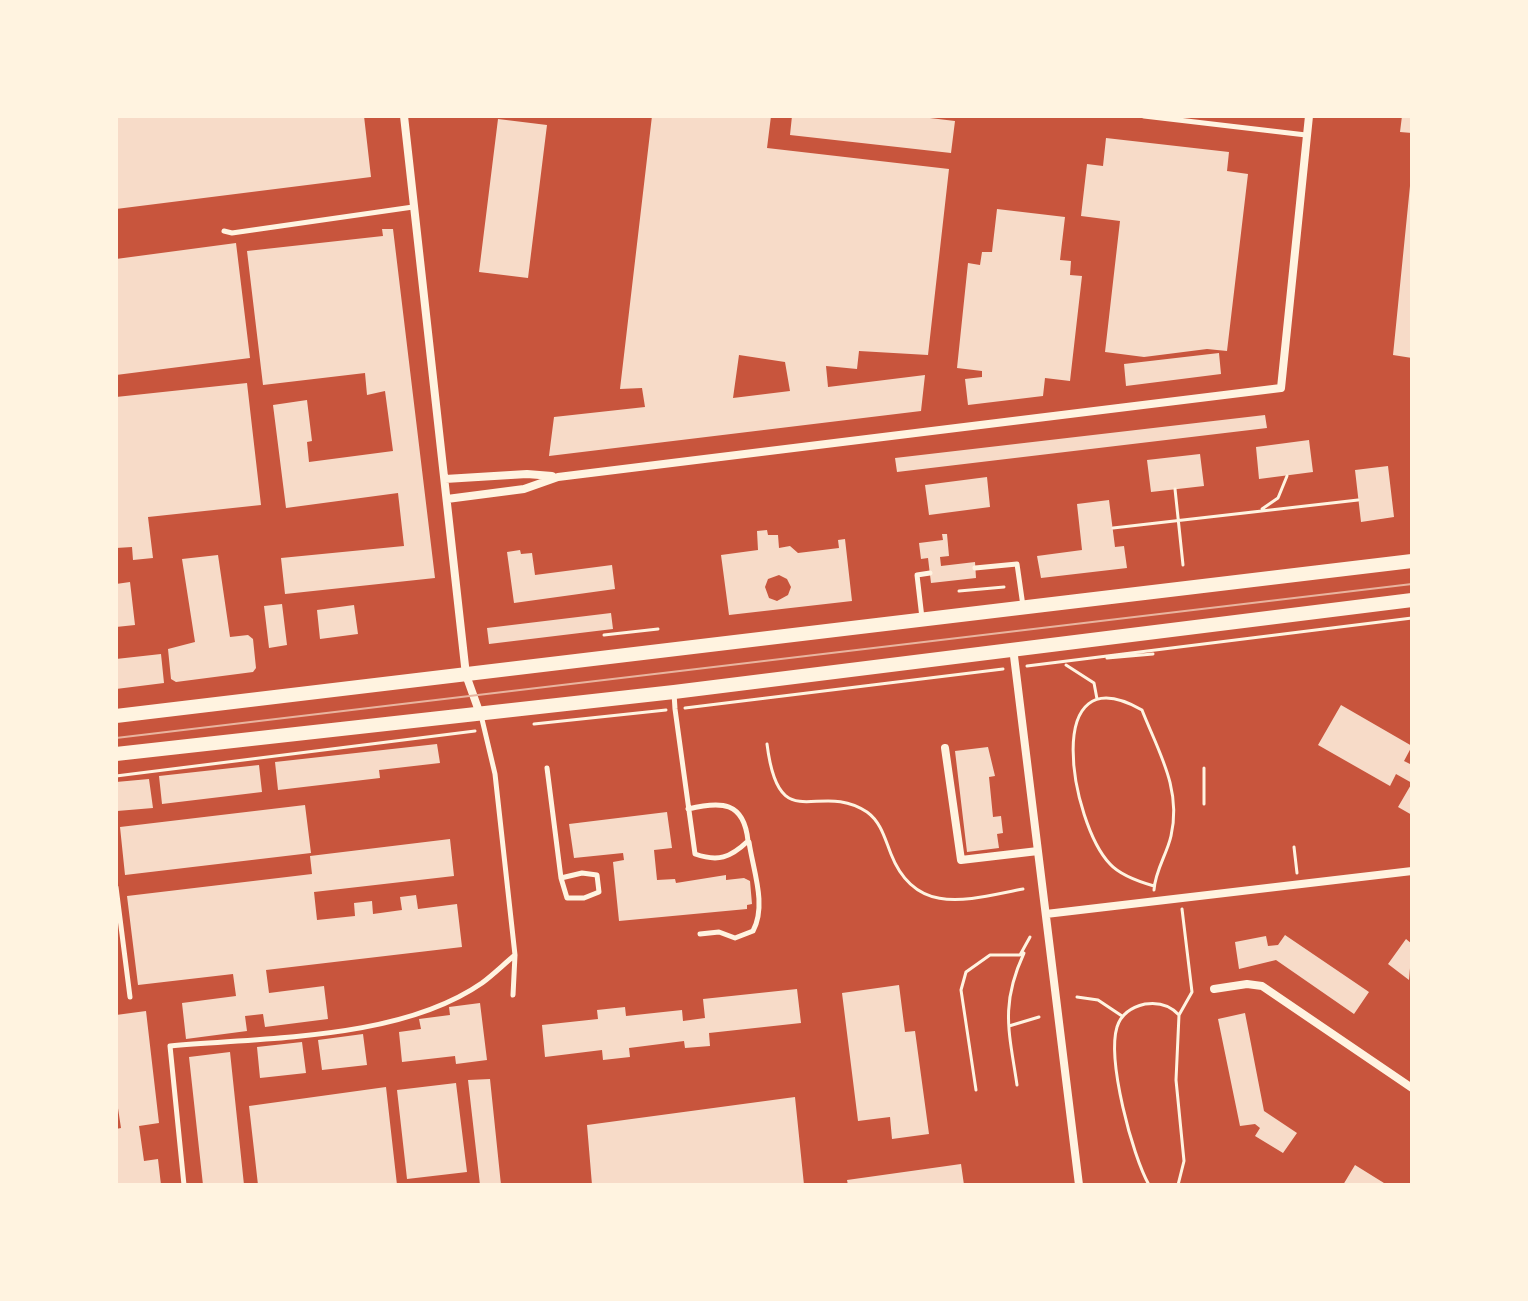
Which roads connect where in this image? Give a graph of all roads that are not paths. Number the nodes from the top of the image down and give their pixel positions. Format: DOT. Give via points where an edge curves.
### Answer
graph roads {
  1 [pos="404,116"];
  2 [pos="1144,116"];
  3 [pos="1309,116"];
  4 [pos="1307,135"];
  5 [pos="414,207"];
  6 [pos="224,234"];
  7 [pos="558,477"];
  8 [pos="445,479"];
  9 [pos="447,499"];
  10 [pos="1412,561"];
  11 [pos="975,568"];
  12 [pos="930,573"];
  13 [pos="1412,600"];
  14 [pos="1023,607"];
  15 [pos="923,619"];
  16 [pos="1013,648"];
  17 [pos="466,675"];
  18 [pos="674,692"];
  19 [pos="480,714"];
  20 [pos="116,716"];
  21 [pos="945,748"];
  22 [pos="116,754"];
  23 [pos="547,768"];
  24 [pos="688,809"];
  25 [pos="748,841"];
  26 [pos="1038,851"];
  27 [pos="1412,871"];
  28 [pos="561,878"];
  29 [pos="116,887"];
  30 [pos="1046,914"];
  31 [pos="700,934"];
  32 [pos="515,955"];
  33 [pos="1214,989"];
  34 [pos="513,995"];
  35 [pos="130,997"];
  36 [pos="1412,1088"];
  37 [pos="184,1185"];
  38 [pos="1079,1185"];
  1 -- 5 [label="street"];
  2 -- 4 [label="lane"];
  3 -- 4 [label="street"];
  4 -- 7 [label="street" via="1281,388"];
  5 -- 6 [label="lane"];
  5 -- 8 [label="street"];
  7 -- 8 [label="street"];
  7 -- 9 [label="street" via="524,489"];
  8 -- 9 [label="street"];
  9 -- 17 [label="street"];
  10 -- 14 [label="main road"];
  11 -- 14 [label="lane" via="1017,564"];
  12 -- 15 [label="lane" via="917,575"];
  13 -- 16 [label="main road"];
  14 -- 15 [label="main road"];
  15 -- 17 [label="main road"];
  16 -- 18 [label="main road"];
  16 -- 26 [label="street"];
  17 -- 19 [label="street"];
  17 -- 20 [label="main road"];
  18 -- 19 [label="main road"];
  18 -- 24 [label="lane"];
  19 -- 22 [label="main road"];
  19 -- 32 [label="lane" via="495,774"];
  21 -- 26 [label="street" via="961,860"];
  23 -- 28 [label="lane"];
  24 -- 25 [label="lane" via="718,802 735,810 747,826"];
  24 -- 25 [label="lane" via="695,854 715,861 736,853"];
  25 -- 31 [label="lane" via="759,907 753,931 735,938 719,932"];
  26 -- 30 [label="street"];
  27 -- 30 [label="street"];
  28 -- 28 [label="lane" via="567,898 599,892 597,875"];
  29 -- 35 [label="lane"];
  30 -- 38 [label="street"];
  32 -- 34 [label="lane"];
  32 -- 37 [label="lane" via="480,984 428,1009 357,1028 170,1046"];
  33 -- 36 [label="street" via="1262,986"];
}
